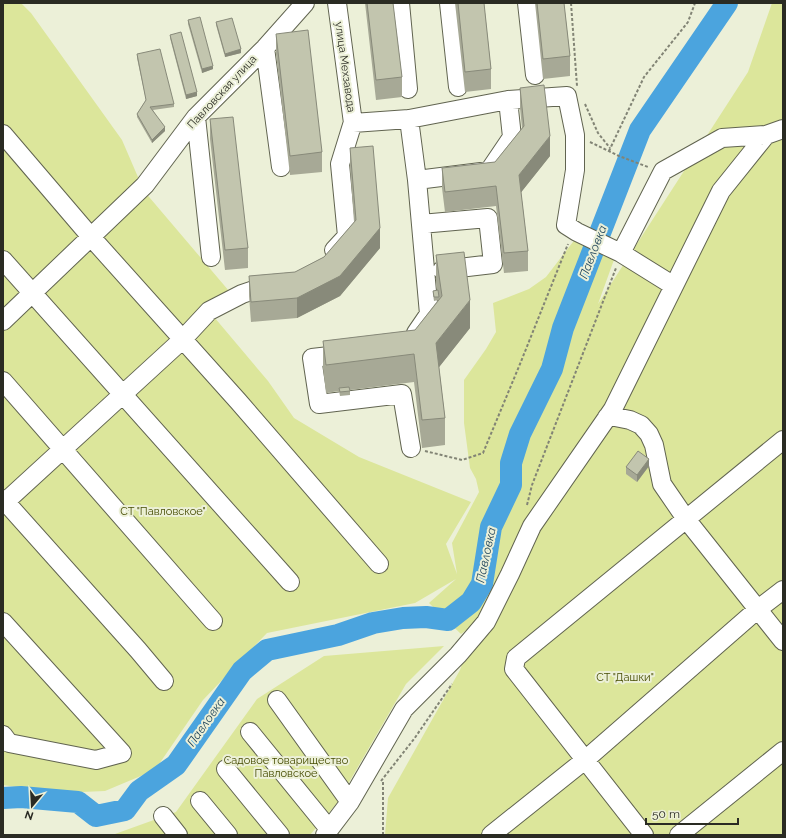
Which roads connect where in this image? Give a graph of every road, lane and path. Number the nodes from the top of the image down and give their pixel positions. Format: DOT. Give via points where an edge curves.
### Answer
graph roads {
  1 [pos="304,3"];
  2 [pos="337,3"];
  3 [pos="400,3"];
  4 [pos="449,3"];
  5 [pos="527,3"];
  6 [pos="570,3"];
  7 [pos="695,3"];
  8 [pos="265,48"];
  9 [pos="535,75"];
  10 [pos="458,87"];
  11 [pos="577,88"];
  12 [pos="408,89"];
  13 [pos="508,100"];
  14 [pos="583,100"];
  15 [pos="196,117"];
  16 [pos="409,118"];
  17 [pos="353,122"];
  18 [pos="783,129"];
  19 [pos="3,134"];
  20 [pos="575,135"];
  21 [pos="766,135"];
  22 [pos="610,148"];
  23 [pos="609,151"];
  24 [pos="645,166"];
  25 [pos="281,167"];
  26 [pos="417,180"];
  27 [pos="421,224"];
  28 [pos="575,231"];
  29 [pos="91,237"];
  30 [pos="621,254"];
  31 [pos="211,257"];
  32 [pos="3,260"];
  33 [pos="322,264"];
  34 [pos="425,272"];
  35 [pos="290,282"];
  36 [pos="674,286"];
  37 [pos="33,293"];
  38 [pos="3,322"];
  39 [pos="182,340"];
  40 [pos="407,348"];
  41 [pos="360,353"];
  42 [pos="3,381"];
  43 [pos="123,395"];
  44 [pos="607,417"];
  45 [pos="783,440"];
  46 [pos="411,448"];
  47 [pos="63,449"];
  48 [pos="4,502"];
  49 [pos="527,507"];
  50 [pos="686,519"];
  51 [pos="379,564"];
  52 [pos="290,582"];
  53 [pos="783,590"];
  54 [pos="758,609"];
  55 [pos="213,621"];
  56 [pos="3,622"];
  57 [pos="783,641"];
  58 [pos="454,680"];
  59 [pos="164,681"];
  60 [pos="277,700"];
  61 [pos="250,732"];
  62 [pos="3,735"];
  63 [pos="783,751"];
  64 [pos="585,760"];
  65 [pos="226,769"];
  66 [pos="383,778"];
  67 [pos="379,783"];
  68 [pos="200,801"];
  69 [pos="350,802"];
  70 [pos="163,816"];
  71 [pos="327,832"];
  72 [pos="178,835"];
  73 [pos="228,835"];
  74 [pos="280,835"];
  75 [pos="383,835"];
  76 [pos="491,835"];
  77 [pos="644,835"];
  78 [pos="680,835"];
  1 -- 8 [label="street, Павловская улица"];
  2 -- 17 [label="street, улица Мехзавода"];
  3 -- 12 [label="street"];
  4 -- 10 [label="street"];
  5 -- 9 [label="street"];
  6 -- 11 [label="path"];
  7 -- 22 [label="path" via="688,22 644,77"];
  8 -- 15 [label="street, Павловская улица"];
  8 -- 25 [label="street"];
  13 -- 16 [label="street, улица Мехзавода"];
  13 -- 20 [label="street, улица Мехзавода" via="567,96"];
  13 -- 26 [label="street" via="512,137 489,171"];
  14 -- 22 [label="path" via="598,133"];
  15 -- 29 [label="street, Павловская улица" via="145,186"];
  15 -- 31 [label="street"];
  16 -- 17 [label="street, улица Мехзавода"];
  16 -- 26 [label="street"];
  17 -- 33 [label="street" via="340,164 347,236"];
  18 -- 21 [label="street"];
  19 -- 29 [label="street"];
  20 -- 23 [label="path"];
  20 -- 28 [label="street" via="575,170 566,225"];
  21 -- 30 [label="street" via="722,138 663,171"];
  21 -- 36 [label="street" via="721,191"];
  22 -- 23 [label="path"];
  23 -- 24 [label="path"];
  26 -- 27 [label="street"];
  27 -- 34 [label="street"];
  27 -- 34 [label="street" via="488,218 493,264"];
  28 -- 30 [label="street"];
  28 -- 46 [label="path" via="483,453 462,460"];
  29 -- 37 [label="street, Павловская улица"];
  29 -- 39 [label="street"];
  30 -- 36 [label="street"];
  30 -- 49 [label="path" via="535,478"];
  32 -- 37 [label="street"];
  34 -- 40 [label="street" via="428,314"];
  35 -- 39 [label="street" via="270,284 242,294 209,311"];
  36 -- 44 [label="street"];
  37 -- 38 [label="street, Павловская улица"];
  37 -- 43 [label="street"];
  39 -- 43 [label="street"];
  39 -- 51 [label="street"];
  41 -- 46 [label="street" via="312,358 319,404 402,394"];
  42 -- 47 [label="street"];
  43 -- 47 [label="street"];
  43 -- 52 [label="street"];
  44 -- 50 [label="street" via="630,420 641,425 649,434 654,445 662,484"];
  44 -- 69 [label="street" via="532,526 486,622 458,655 404,709"];
  45 -- 50 [label="street"];
  47 -- 48 [label="street"];
  47 -- 55 [label="street"];
  48 -- 59 [label="street"];
  50 -- 54 [label="street"];
  50 -- 64 [label="street" via="516,658 514,669"];
  53 -- 54 [label="street"];
  54 -- 57 [label="street"];
  54 -- 64 [label="street"];
  56 -- 62 [label="street" via="122,753 96,760 9,743"];
  58 -- 66 [label="path" via="414,739"];
  60 -- 69 [label="street"];
  61 -- 71 [label="street"];
  63 -- 78 [label="street"];
  64 -- 76 [label="street"];
  64 -- 77 [label="street"];
  65 -- 74 [label="street"];
  66 -- 67 [label="path"];
  66 -- 75 [label="path"];
  68 -- 73 [label="street"];
  69 -- 71 [label="street"];
  70 -- 72 [label="street"];
}
